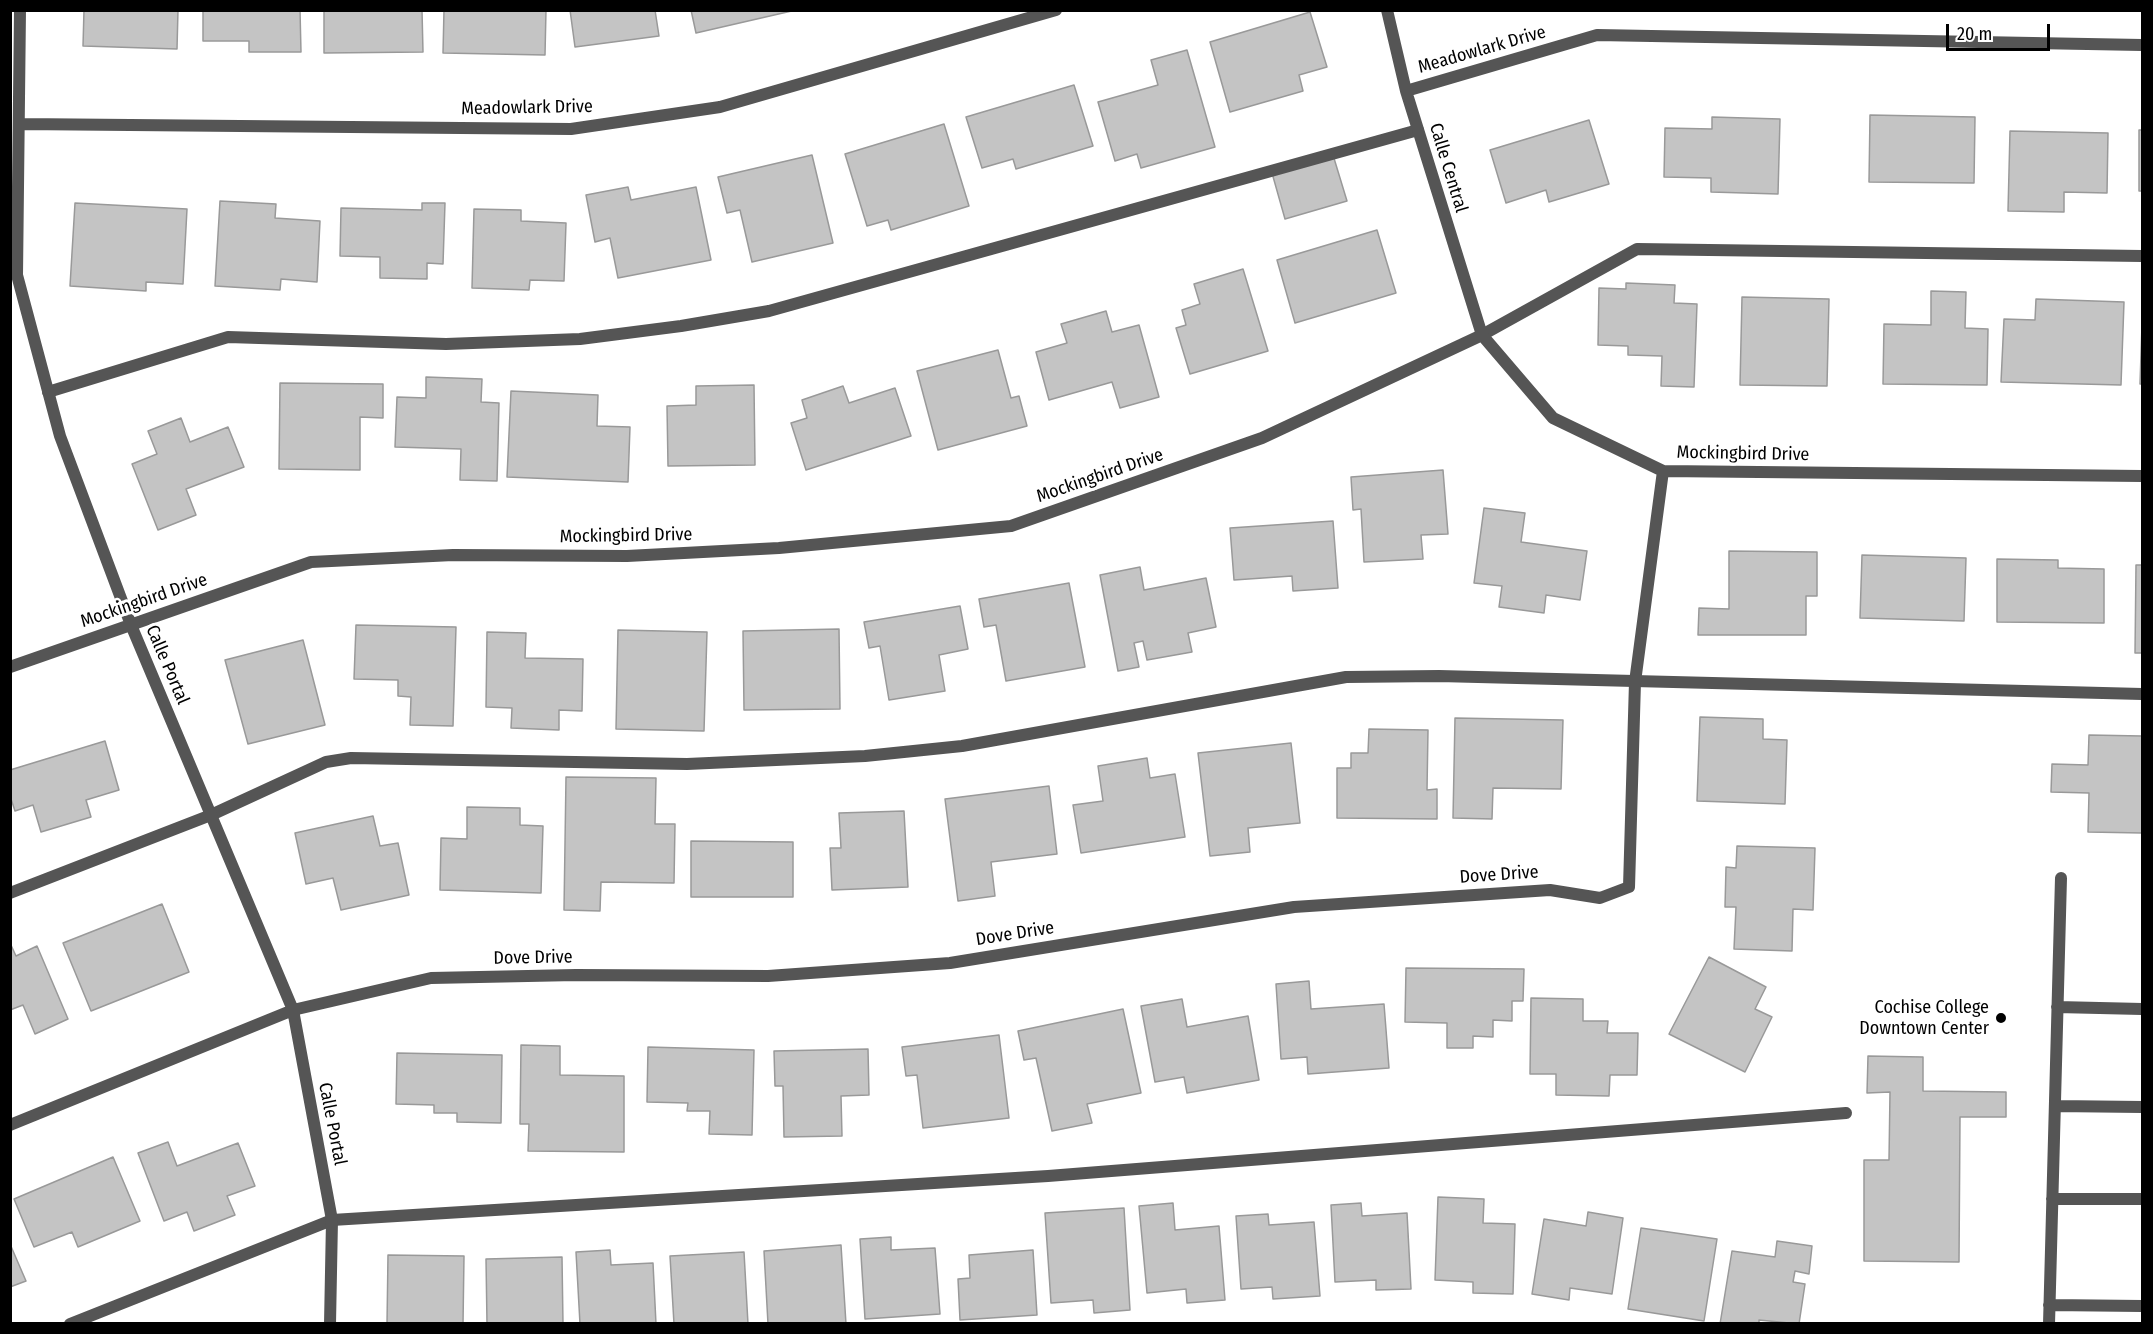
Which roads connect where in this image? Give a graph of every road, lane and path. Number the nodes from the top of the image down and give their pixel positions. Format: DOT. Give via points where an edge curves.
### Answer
graph roads {
  1 [pos="20,10"];
  2 [pos="1056,10"];
  3 [pos="1387,10"];
  4 [pos="2142,45"];
  5 [pos="1406,91"];
  6 [pos="20,124"];
  7 [pos="1418,130"];
  8 [pos="2142,256"];
  9 [pos="1482,335"];
  10 [pos="48,392"];
  11 [pos="1663,471"];
  12 [pos="2142,476"];
  13 [pos="131,625"];
  14 [pos="10,667"];
  15 [pos="1635,682"];
  16 [pos="2142,694"];
  17 [pos="211,815"];
  18 [pos="2061,878"];
  19 [pos="10,892"];
  20 [pos="2057,1007"];
  21 [pos="2142,1008"];
  22 [pos="293,1010"];
  23 [pos="2055,1106"];
  24 [pos="2142,1107"];
  25 [pos="1846,1113"];
  26 [pos="10,1125"];
  27 [pos="2052,1199"];
  28 [pos="2142,1199"];
  29 [pos="332,1220"];
  30 [pos="2049,1305"];
  31 [pos="2142,1306"];
  32 [pos="70,1323"];
  33 [pos="330,1323"];
  34 [pos="2049,1323"];
  1 -- 6 [label="street, Calle Portal"];
  2 -- 6 [label="street, Meadowlark Drive" via="720,107 571,129"];
  3 -- 5 [label="street, Calle Central"];
  4 -- 5 [label="street, Meadowlark Drive" via="1597,35"];
  5 -- 7 [label="street, Calle Central"];
  6 -- 10 [label="street, Calle Portal" via="17,275"];
  7 -- 9 [label="street, Calle Central"];
  7 -- 10 [label="street" via="769,311 580,339 446,344 228,337"];
  8 -- 9 [label="street" via="1637,249"];
  9 -- 11 [label="street, Mockingbird Drive" via="1553,418"];
  9 -- 13 [label="street, Mockingbird Drive" via="1262,438 1011,526 778,548 627,556 453,555 311,562"];
  10 -- 13 [label="street, Calle Portal" via="60,436"];
  11 -- 12 [label="street, Mockingbird Drive"];
  11 -- 15 [label="street, Dove Drive"];
  13 -- 14 [label="street, Mockingbird Drive"];
  13 -- 17 [label="street, Calle Portal"];
  15 -- 16 [label="street"];
  15 -- 17 [label="street" via="1346,677 962,746 865,756 687,764 351,758 326,762"];
  15 -- 22 [label="street, Dove Drive" via="1629,887 1600,897 1550,890 1294,907 950,963 768,976 431,978"];
  17 -- 19 [label="street"];
  17 -- 22 [label="street, Calle Portal"];
  18 -- 20 [label="street"];
  20 -- 21 [label="street"];
  20 -- 23 [label="street"];
  22 -- 26 [label="street, Dove Drive"];
  22 -- 29 [label="street, Calle Portal"];
  23 -- 24 [label="street"];
  23 -- 27 [label="street"];
  25 -- 29 [label="street" via="1048,1176"];
  27 -- 28 [label="street"];
  27 -- 30 [label="street"];
  29 -- 32 [label="street"];
  29 -- 33 [label="street, Calle Portal"];
  30 -- 31 [label="street"];
  30 -- 34 [label="street"];
}
